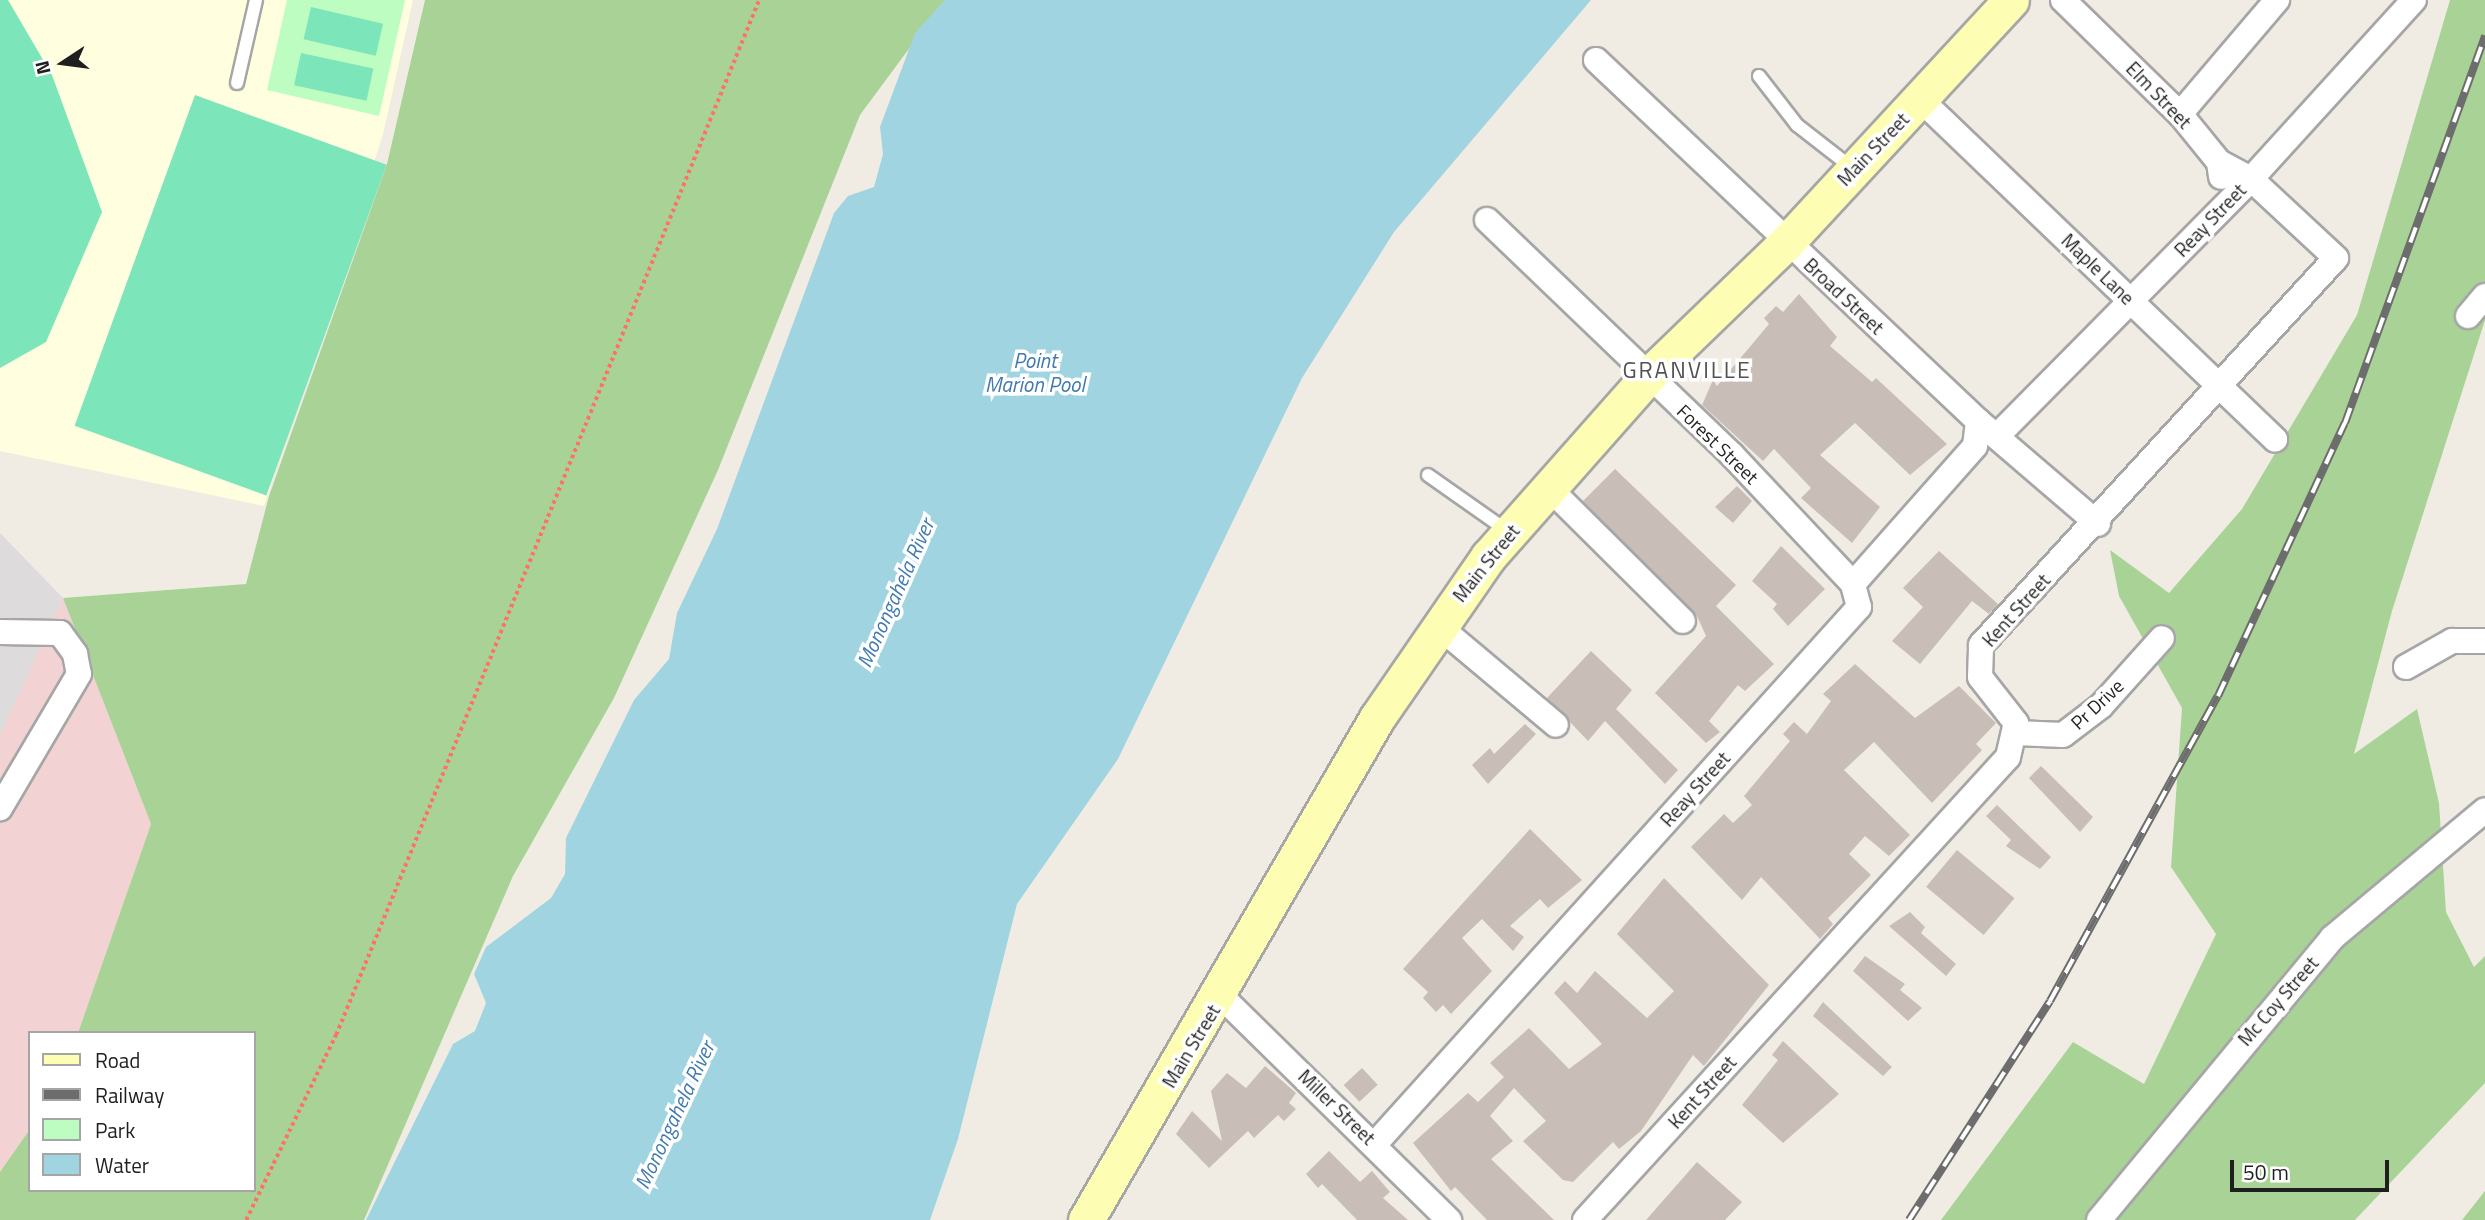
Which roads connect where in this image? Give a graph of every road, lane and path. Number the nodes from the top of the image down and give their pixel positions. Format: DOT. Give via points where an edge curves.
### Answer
graph roads {
  1 [pos="256,0"];
  2 [pos="759,0"];
  3 [pos="2011,0"];
  4 [pos="2063,0"];
  5 [pos="2277,0"];
  6 [pos="2414,0"];
  7 [pos="1596,60"];
  8 [pos="1759,76"];
  9 [pos="237,83"];
  10 [pos="1920,99"];
  11 [pos="2180,114"];
  12 [pos="2220,162"];
  13 [pos="1852,168"];
  14 [pos="2251,179"];
  15 [pos="2223,206"];
  16 [pos="1487,220"];
  17 [pos="1786,243"];
  18 [pos="2485,296"];
  19 [pos="2132,302"];
  20 [pos="2468,316"];
  21 [pos="1647,377"];
  22 [pos="2218,384"];
  23 [pos="1978,421"];
  24 [pos="1999,434"];
  25 [pos="2275,440"];
  26 [pos="1427,475"];
  27 [pos="1548,487"];
  28 [pos="2098,524"];
  29 [pos="1510,533"];
  30 [pos="1853,584"];
  31 [pos="1683,621"];
  32 [pos="1437,625"];
  33 [pos="0,632"];
  34 [pos="2162,638"];
  35 [pos="2485,641"];
  36 [pos="2406,667"];
  37 [pos="1556,725"];
  38 [pos="2016,733"];
  39 [pos="0,808"];
  40 [pos="2485,810"];
  41 [pos="1221,996"];
  42 [pos="1375,1143"];
  43 [pos="246,1220"];
  44 [pos="1087,1220"];
  45 [pos="1449,1220"];
  46 [pos="1585,1220"];
  47 [pos="2099,1220"];
  1 -- 9 [label="lane"];
  2 -- 43 [label="path" via="336,1035"];
  3 -- 10 [label="main road, Main Street"];
  4 -- 11 [label="street, Elm Street"];
  5 -- 11 [label="street"];
  6 -- 14 [label="street, Reay Street"];
  7 -- 17 [label="street, Broad Street"];
  8 -- 13 [label="lane" via="1797,125"];
  10 -- 13 [label="main road, Main Street"];
  10 -- 19 [label="street, Maple Lane"];
  11 -- 12 [label="street, Elm Street"];
  12 -- 14 [label="street"];
  12 -- 15 [label="street"];
  13 -- 17 [label="main road, Main Street"];
  14 -- 15 [label="street, Reay Street"];
  14 -- 22 [label="street, Kent Street" via="2336,258"];
  15 -- 19 [label="street, Reay Street"];
  16 -- 21 [label="street, Forest Street"];
  17 -- 21 [label="main road, Main Street"];
  17 -- 23 [label="street, Broad Street"];
  18 -- 20 [label="street"];
  19 -- 22 [label="street, Maple Lane"];
  19 -- 24 [label="street, Reay Street"];
  21 -- 27 [label="main road, Main Street"];
  21 -- 30 [label="street, Forest Street" via="1732,454"];
  22 -- 25 [label="street, Maple Lane"];
  22 -- 28 [label="street, Kent Street"];
  23 -- 24 [label="street, Broad Street"];
  23 -- 30 [label="street" via="1975,446"];
  24 -- 28 [label="street, Broad Street"];
  26 -- 29 [label="lane"];
  27 -- 29 [label="main road, Main Street"];
  27 -- 31 [label="street"];
  28 -- 38 [label="street, Kent Street" via="1981,645 1980,677 2016,723"];
  29 -- 32 [label="main road, Main Street"];
  30 -- 42 [label="street, Reay Street" via="1858,607"];
  32 -- 37 [label="street"];
  32 -- 41 [label="main road, Main Street" via="1377,718"];
  33 -- 39 [label="street" via="60,633 75,654 79,674"];
  34 -- 38 [label="street, Pr Drive" via="2101,706 2063,735"];
  35 -- 36 [label="street" via="2452,641"];
  38 -- 46 [label="street, Kent Street" via="2008,757"];
  40 -- 47 [label="street, Mc Coy Street" via="2332,938"];
  41 -- 42 [label="street, Miller Street"];
  41 -- 44 [label="main road, Main Street"];
  42 -- 45 [label="street, Miller Street"];
}
